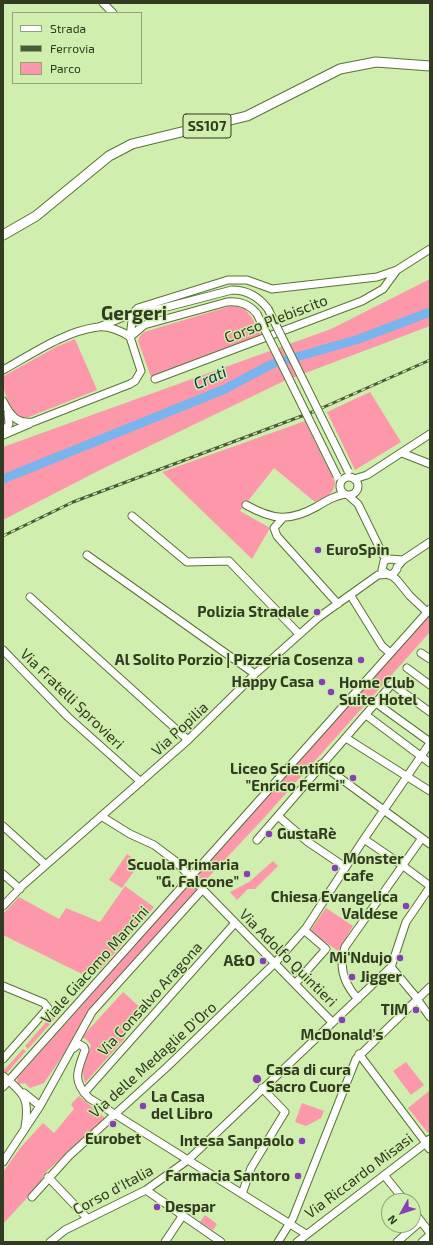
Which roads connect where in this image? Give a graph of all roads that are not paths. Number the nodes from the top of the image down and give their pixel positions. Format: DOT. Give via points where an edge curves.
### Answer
graph roads {
  1 [pos="103,3"];
  2 [pos="112,12"];
  3 [pos="430,66"];
  4 [pos="3,235"];
  5 [pos="430,249"];
  6 [pos="397,270"];
  7 [pos="133,313"];
  8 [pos="99,327"];
  9 [pos="130,337"];
  10 [pos="3,370"];
  11 [pos="155,378"];
  12 [pos="3,401"];
  13 [pos="7,409"];
  14 [pos="33,422"];
  15 [pos="3,434"];
  16 [pos="430,434"];
  17 [pos="402,453"];
  18 [pos="430,464"];
  19 [pos="367,475"];
  20 [pos="351,476"];
  21 [pos="340,485"];
  22 [pos="358,489"];
  23 [pos="347,495"];
  24 [pos="336,496"];
  25 [pos="358,504"];
  26 [pos="246,505"];
  27 [pos="132,516"];
  28 [pos="282,519"];
  29 [pos="430,542"];
  30 [pos="87,556"];
  31 [pos="389,558"];
  32 [pos="403,560"];
  33 [pos="382,564"];
  34 [pos="397,568"];
  35 [pos="378,575"];
  36 [pos="390,575"];
  37 [pos="397,580"];
  38 [pos="351,596"];
  39 [pos="30,597"];
  40 [pos="338,604"];
  41 [pos="429,611"];
  42 [pos="299,634"];
  43 [pos="3,650"];
  44 [pos="421,653"];
  45 [pos="390,654"];
  46 [pos="430,659"];
  47 [pos="407,668"];
  48 [pos="255,674"];
  49 [pos="430,685"];
  50 [pos="376,703"];
  51 [pos="430,712"];
  52 [pos="366,715"];
  53 [pos="346,738"];
  54 [pos="188,740"];
  55 [pos="430,743"];
  56 [pos="422,756"];
  57 [pos="430,762"];
  58 [pos="321,764"];
  59 [pos="408,777"];
  60 [pos="140,782"];
  61 [pos="430,791"];
  62 [pos="383,810"];
  63 [pos="101,816"];
  64 [pos="278,816"];
  65 [pos="3,826"];
  66 [pos="422,838"];
  67 [pos="364,839"];
  68 [pos="256,840"];
  69 [pos="430,844"];
  70 [pos="46,865"];
  71 [pos="402,865"];
  72 [pos="345,867"];
  73 [pos="3,874"];
  74 [pos="190,878"];
  75 [pos="430,886"];
  76 [pos="20,889"];
  77 [pos="202,890"];
  78 [pos="3,906"];
  79 [pos="235,923"];
  80 [pos="304,930"];
  81 [pos="276,963"];
  82 [pos="391,967"];
  83 [pos="295,984"];
  84 [pos="3,986"];
  85 [pos="430,987"];
  86 [pos="416,998"];
  87 [pos="358,999"];
  88 [pos="430,1017"];
  89 [pos="332,1022"];
  90 [pos="72,1050"];
  91 [pos="359,1054"];
  92 [pos="3,1059"];
  93 [pos="6,1078"];
  94 [pos="3,1087"];
  95 [pos="262,1088"];
  96 [pos="22,1092"];
  97 [pos="84,1093"];
  98 [pos="40,1106"];
  99 [pos="116,1115"];
  100 [pos="24,1131"];
  101 [pos="429,1144"];
  102 [pos="188,1160"];
  103 [pos="3,1162"];
  104 [pos="384,1176"];
  105 [pos="48,1177"];
  106 [pos="146,1190"];
  107 [pos="398,1193"];
  108 [pos="242,1194"];
  109 [pos="32,1197"];
  110 [pos="183,1215"];
  111 [pos="87,1218"];
  112 [pos="421,1221"];
  113 [pos="290,1224"];
  114 [pos="407,1233"];
  115 [pos="306,1234"];
  116 [pos="430,1234"];
  117 [pos="50,1242"];
  118 [pos="165,1242"];
  119 [pos="221,1242"];
  120 [pos="278,1242"];
  121 [pos="297,1242"];
  122 [pos="397,1242"];
  123 [pos="422,1242"];
  1 -- 2 [label="street"];
  3 -- 4 [label="main road, SS107" via="376,62 340,69 247,116 132,144 109,156 36,216"];
  5 -- 6 [label="street"];
  6 -- 7 [label="street" via="377,277 272,289 247,280 228,280 138,308"];
  6 -- 11 [label="street, Corso Plebiscito" via="383,289 362,301"];
  7 -- 8 [label="street"];
  7 -- 9 [label="street"];
  7 -- 20 [label="street, bridge" via="140,314 232,290 252,295 268,309"];
  8 -- 9 [label="street" via="118,330"];
  8 -- 10 [label="street" via="60,339"];
  9 -- 14 [label="street" via="141,371 135,380"];
  9 -- 21 [label="street, bridge" via="144,325 227,302 234,301 247,305 257,314"];
  12 -- 13 [label="street"];
  13 -- 14 [label="street" via="19,422"];
  13 -- 15 [label="street" via="9,424"];
  14 -- 15 [label="street"];
  16 -- 17 [label="street"];
  17 -- 18 [label="street"];
  17 -- 19 [label="street"];
  19 -- 20 [label="street"];
  19 -- 22 [label="street"];
  20 -- 21 [label="street" via="344,479"];
  20 -- 22 [label="street"];
  21 -- 23 [label="street"];
  21 -- 24 [label="street"];
  22 -- 23 [label="street"];
  22 -- 25 [label="street"];
  23 -- 24 [label="street"];
  23 -- 25 [label="street"];
  24 -- 28 [label="street" via="306,512"];
  25 -- 31 [label="street"];
  26 -- 28 [label="street"];
  27 -- 42 [label="street" via="187,562 229,561"];
  28 -- 40 [label="street" via="274,528 276,536"];
  29 -- 32 [label="street"];
  30 -- 48 [label="street"];
  31 -- 32 [label="street"];
  31 -- 33 [label="street"];
  31 -- 34 [label="street"];
  32 -- 34 [label="street"];
  33 -- 35 [label="street"];
  33 -- 36 [label="street" via="383,572"];
  34 -- 36 [label="street" via="395,573"];
  34 -- 37 [label="street"];
  35 -- 36 [label="street"];
  35 -- 38 [label="street, Via Popilia"];
  36 -- 37 [label="street"];
  37 -- 41 [label="street" via="410,596"];
  38 -- 40 [label="street, Via Popilia"];
  38 -- 45 [label="street" via="382,646"];
  39 -- 54 [label="street"];
  40 -- 42 [label="street, Via Popilia"];
  41 -- 45 [label="street, Viale Giacomo Mancini"];
  42 -- 48 [label="street, Via Popilia"];
  43 -- 60 [label="street, Via Fratelli Sprovieri" via="68,717"];
  44 -- 46 [label="street"];
  45 -- 74 [label="street, Viale Giacomo Mancini"];
  47 -- 49 [label="street"];
  48 -- 54 [label="street, Via Popilia"];
  50 -- 51 [label="street" via="392,684"];
  50 -- 52 [label="street"];
  50 -- 55 [label="street"];
  52 -- 53 [label="street"];
  52 -- 56 [label="street"];
  53 -- 58 [label="street"];
  53 -- 59 [label="street"];
  54 -- 60 [label="street, Via Popilia"];
  55 -- 56 [label="street, Via delle Medaglie D'Oro"];
  56 -- 57 [label="street"];
  56 -- 59 [label="street, Via delle Medaglie D'Oro"];
  58 -- 62 [label="street"];
  58 -- 64 [label="street"];
  59 -- 61 [label="street"];
  59 -- 62 [label="street, Via delle Medaglie D'Oro"];
  60 -- 63 [label="street, Via Popilia"];
  62 -- 66 [label="street"];
  62 -- 67 [label="street, Via delle Medaglie D'Oro"];
  63 -- 70 [label="street, Via Popilia"];
  63 -- 74 [label="street, Via Adolfo Quintieri" via="154,845 174,860"];
  64 -- 68 [label="street"];
  64 -- 72 [label="street" via="308,842"];
  65 -- 70 [label="street"];
  66 -- 69 [label="street"];
  66 -- 71 [label="street"];
  67 -- 71 [label="street"];
  67 -- 72 [label="street, Via delle Medaglie D'Oro"];
  70 -- 76 [label="street, Via Popilia"];
  71 -- 75 [label="street"];
  71 -- 87 [label="street" via="345,947 341,966 343,976"];
  72 -- 80 [label="street, Via delle Medaglie D'Oro"];
  73 -- 76 [label="street"];
  74 -- 77 [label="street, Via Adolfo Quintieri"];
  74 -- 93 [label="street, Viale Giacomo Mancini"];
  75 -- 82 [label="street" via="406,922"];
  76 -- 78 [label="street, Via Popilia"];
  77 -- 79 [label="street, Via Adolfo Quintieri"];
  77 -- 90 [label="street" via="92,1012"];
  79 -- 81 [label="street, Via Adolfo Quintieri"];
  79 -- 97 [label="street, Via Consalvo Aragona"];
  80 -- 81 [label="street, Via delle Medaglie D'Oro"];
  80 -- 83 [label="street" via="326,949"];
  81 -- 83 [label="street, Via Adolfo Quintieri"];
  81 -- 99 [label="street, Via delle Medaglie D'Oro"];
  82 -- 86 [label="street"];
  82 -- 87 [label="street, Corso d'Italia"];
  83 -- 89 [label="street, Via Adolfo Quintieri"];
  84 -- 92 [label="street" via="47,1006"];
  85 -- 86 [label="street"];
  86 -- 88 [label="street"];
  86 -- 91 [label="street"];
  87 -- 89 [label="street, Corso d'Italia"];
  89 -- 95 [label="street, Corso d'Italia"];
  90 -- 97 [label="street" via="79,1044 85,1050 77,1072 78,1084"];
  90 -- 98 [label="street"];
  91 -- 101 [label="street"];
  91 -- 113 [label="street"];
  93 -- 94 [label="street, Viale Giacomo Mancini"];
  93 -- 96 [label="street"];
  95 -- 102 [label="street, Corso d'Italia"];
  95 -- 108 [label="street" via="285,1112 251,1168"];
  96 -- 98 [label="street"];
  96 -- 100 [label="street" via="26,1099 27,1113"];
  97 -- 99 [label="street"];
  98 -- 100 [label="street"];
  99 -- 102 [label="street"];
  99 -- 105 [label="street, Via delle Medaglie D'Oro" via="94,1131"];
  100 -- 103 [label="street"];
  101 -- 104 [label="street, Via Riccardo Misasi"];
  102 -- 106 [label="street, Corso d'Italia"];
  102 -- 108 [label="street"];
  104 -- 107 [label="street"];
  104 -- 115 [label="street, Via Riccardo Misasi"];
  105 -- 109 [label="street, Via delle Medaglie D'Oro"];
  105 -- 111 [label="street"];
  106 -- 110 [label="street"];
  106 -- 111 [label="street, Corso d'Italia"];
  108 -- 113 [label="street"];
  110 -- 118 [label="street"];
  110 -- 119 [label="street"];
  111 -- 117 [label="street, Corso d'Italia"];
  112 -- 116 [label="street"];
  113 -- 115 [label="street"];
  113 -- 120 [label="street"];
  114 -- 122 [label="street"];
  115 -- 121 [label="street, Via Riccardo Misasi"];
  116 -- 123 [label="street"];
}
